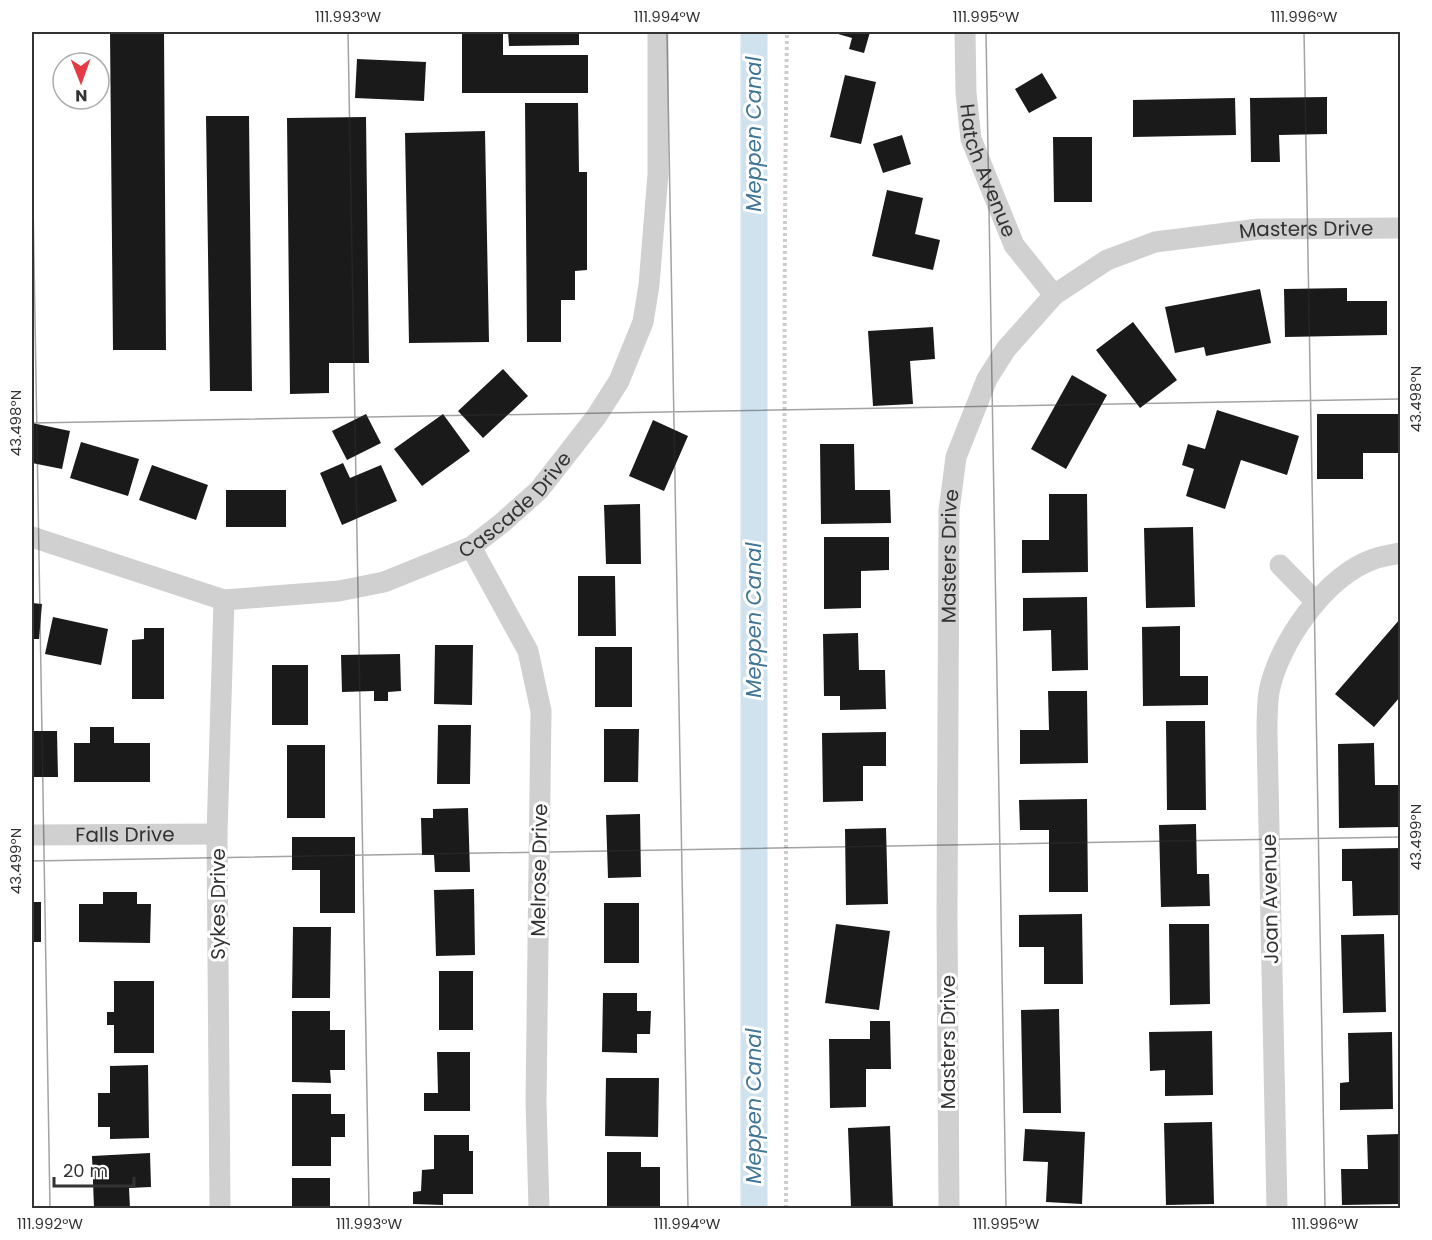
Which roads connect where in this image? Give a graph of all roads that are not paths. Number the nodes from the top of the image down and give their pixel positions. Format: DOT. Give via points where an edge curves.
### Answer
graph roads {
  1 [pos="658,32"];
  2 [pos="965,32"];
  3 [pos="1401,228"];
  4 [pos="1054,295"];
  5 [pos="32,537"];
  6 [pos="471,547"];
  7 [pos="1401,553"];
  8 [pos="1280,565"];
  9 [pos="224,600"];
  10 [pos="1316,602"];
  11 [pos="217,834"];
  12 [pos="32,835"];
  13 [pos="220,1209"];
  14 [pos="539,1209"];
  15 [pos="949,1209"];
  16 [pos="1277,1209"];
  1 -- 6 [label="street, Cascade Drive" via="658,174 643,322 619,381 596,417 539,490"];
  2 -- 4 [label="street, Hatch Avenue" via="971,139 1014,245"];
  3 -- 4 [label="street, Masters Drive" via="1259,229 1155,242 1107,260"];
  4 -- 15 [label="street, Masters Drive" via="1006,349 987,379 956,457 949,511"];
  5 -- 9 [label="street, Cascade Drive"];
  6 -- 9 [label="street, Cascade Drive" via="384,582 339,591"];
  6 -- 14 [label="street, Melrose Drive" via="528,651 542,711 536,1102"];
  7 -- 10 [label="street, Joan Avenue" via="1372,560 1339,579"];
  8 -- 10 [label="street"];
  9 -- 11 [label="street, Sykes Drive"];
  10 -- 16 [label="street, Joan Avenue" via="1278,659 1269,693"];
  11 -- 12 [label="street, Falls Drive"];
  11 -- 13 [label="street, Sykes Drive"];
}
